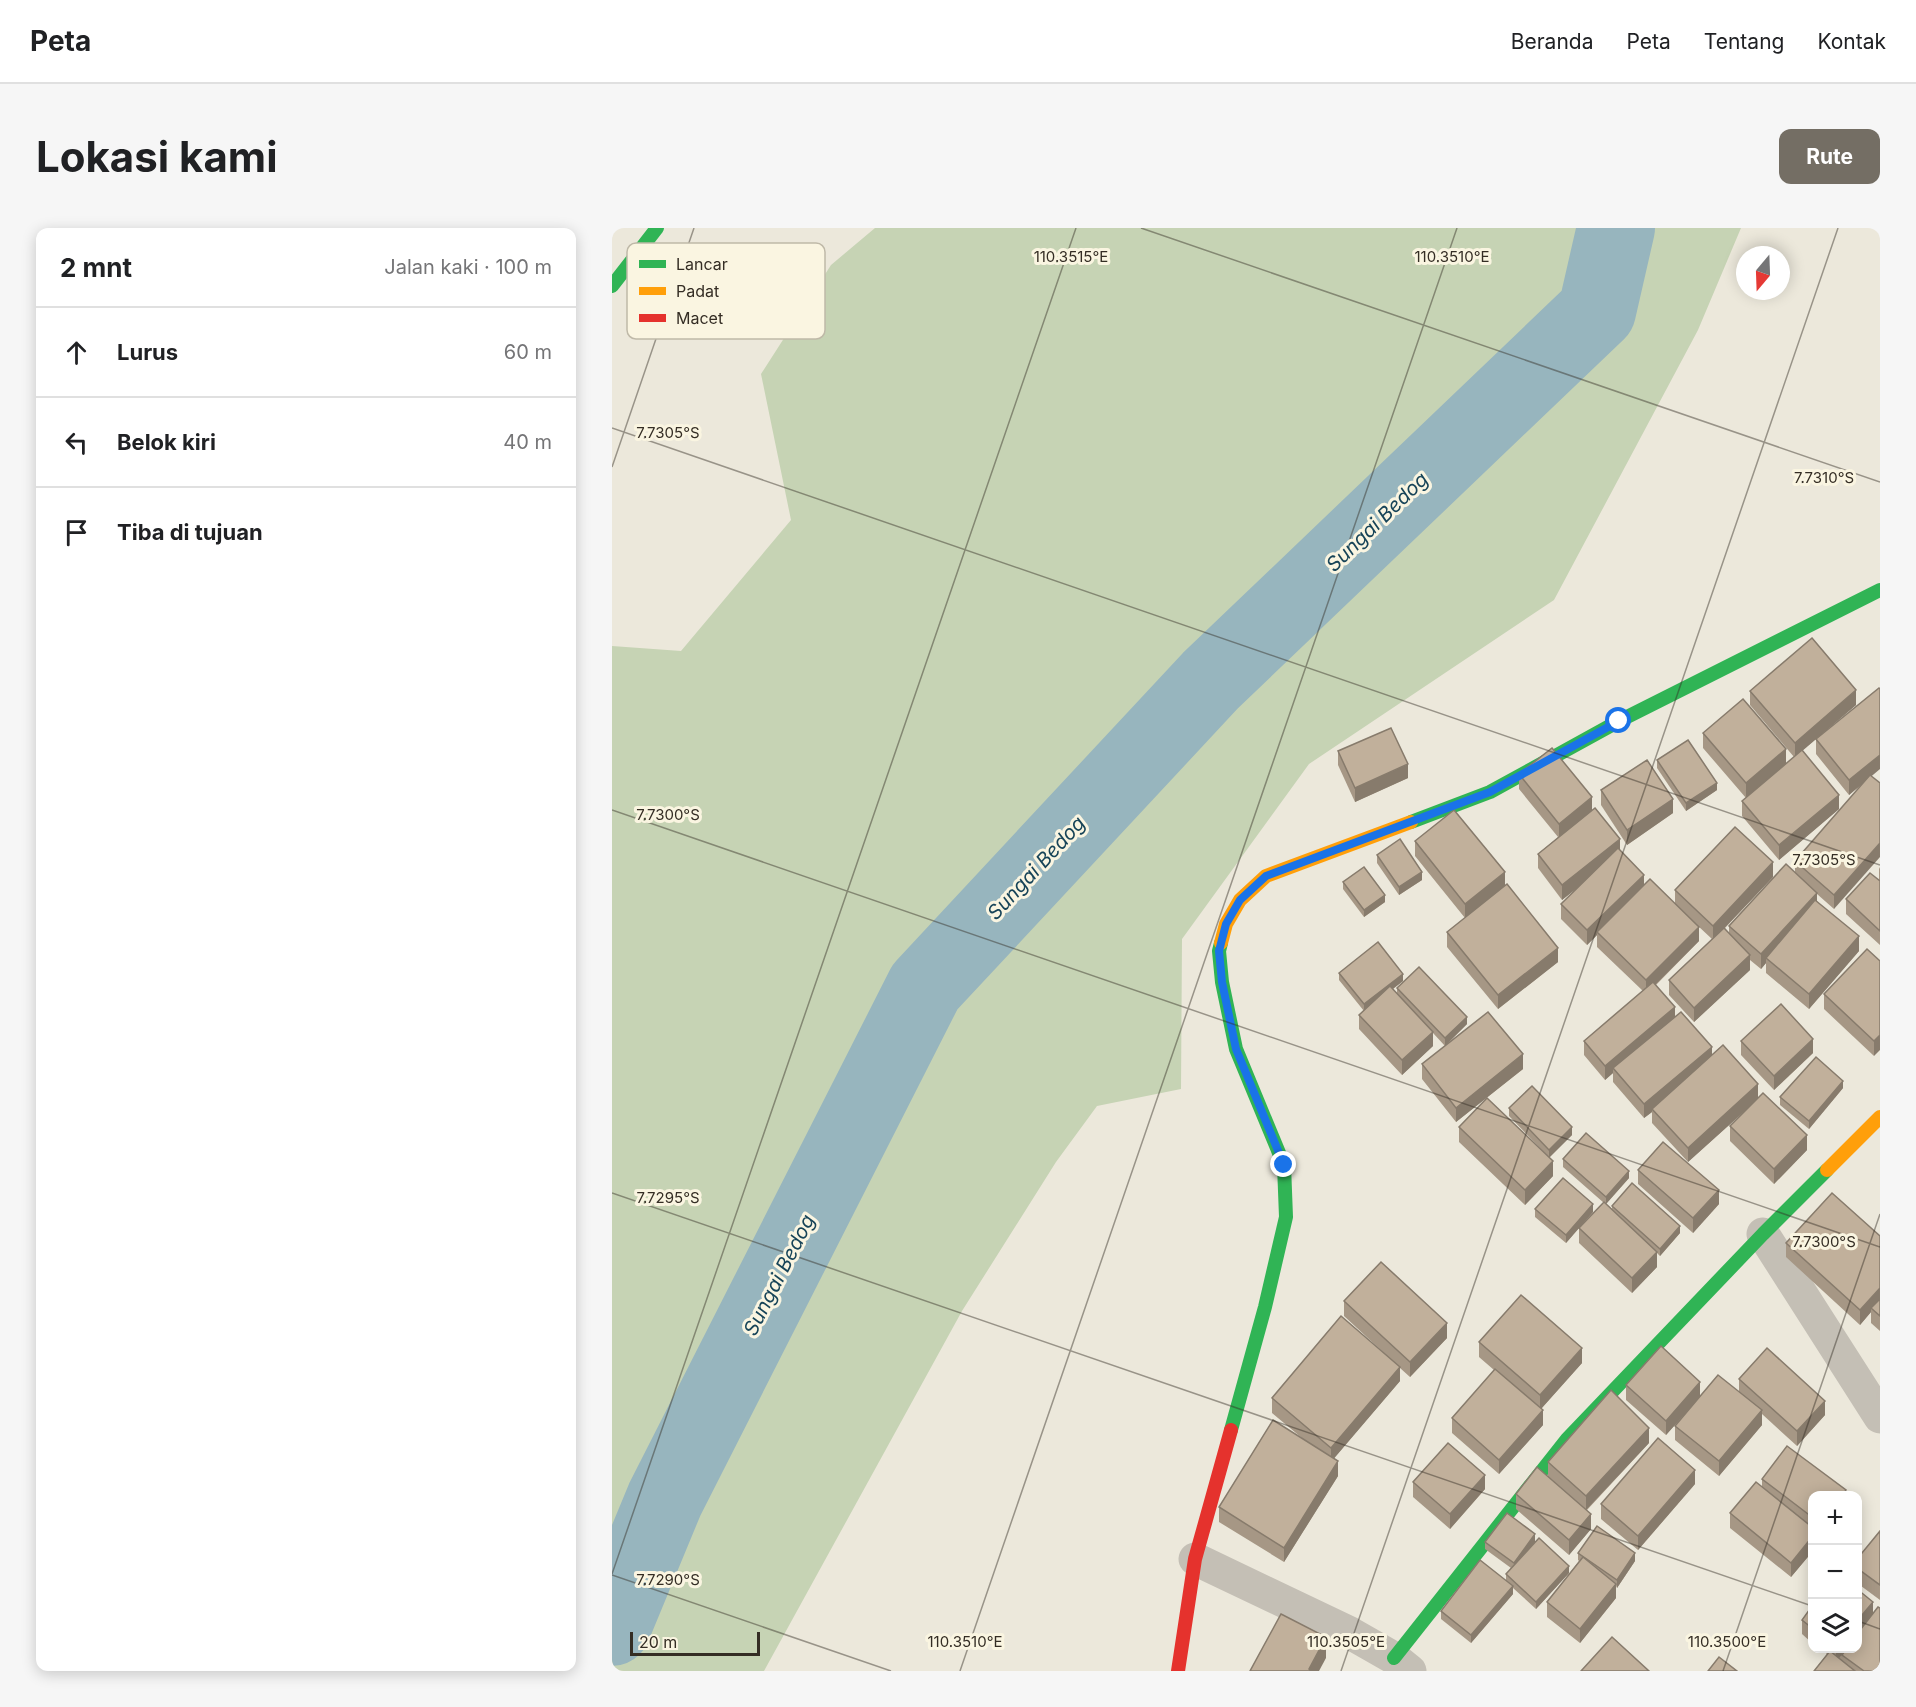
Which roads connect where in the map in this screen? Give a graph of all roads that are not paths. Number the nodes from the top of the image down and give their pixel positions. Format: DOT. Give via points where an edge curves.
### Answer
graph roads {
  1 [pos="657,228"];
  2 [pos="645,243"];
  3 [pos="627,267"];
  4 [pos="612,286"];
  5 [pos="1880,590"];
  6 [pos="1880,1117"];
  7 [pos="1763,1234"];
  8 [pos="1880,1417"];
  9 [pos="1195,1559"];
  10 [pos="1402,1665"];
  11 [pos="1178,1671"];
  1 -- 2 [label="street"];
  3 -- 4 [label="street"];
  5 -- 9 [label="street" via="1619,721 1490,792 1266,876 1240,900 1226,924 1219,951 1222,982 1236,1049 1284,1165 1286,1217"];
  6 -- 7 [label="street"];
  7 -- 8 [label="street"];
  7 -- 10 [label="street" via="1567,1439"];
  9 -- 10 [label="street" via="1350,1633"];
  9 -- 11 [label="street"];
}
